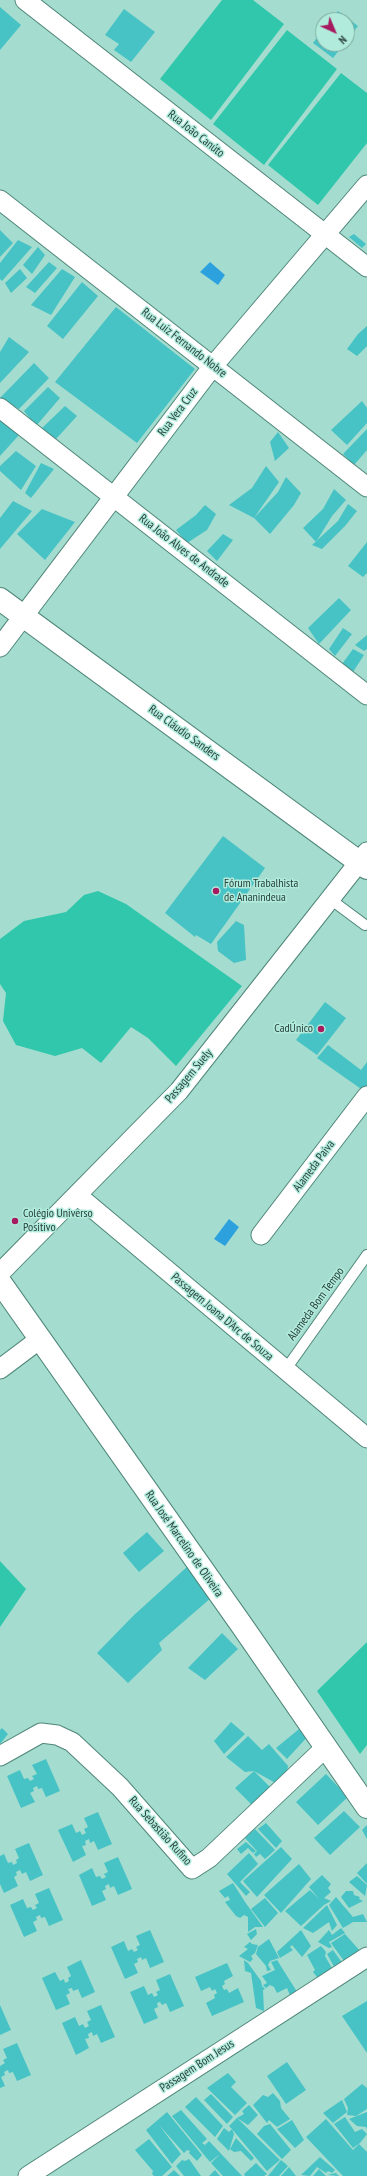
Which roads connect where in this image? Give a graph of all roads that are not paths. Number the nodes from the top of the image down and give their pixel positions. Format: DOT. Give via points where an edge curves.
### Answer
graph roads {
  1 [pos="25,0"];
  2 [pos="367,185"];
  3 [pos="0,200"];
  4 [pos="325,234"];
  5 [pos="367,267"];
  6 [pos="213,366"];
  7 [pos="0,408"];
  8 [pos="367,488"];
  9 [pos="114,496"];
  10 [pos="0,599"];
  11 [pos="24,616"];
  12 [pos="0,647"];
  13 [pos="367,695"];
  14 [pos="364,861"];
  15 [pos="330,899"];
  16 [pos="366,924"];
  17 [pos="367,1096"];
  18 [pos="77,1195"];
  19 [pos="261,1235"];
  20 [pos="367,1255"];
  21 [pos="0,1273"];
  22 [pos="0,1282"];
  23 [pos="40,1339"];
  24 [pos="0,1369"];
  25 [pos="286,1369"];
  26 [pos="367,1438"];
  27 [pos="325,1748"];
  28 [pos="0,1756"];
  29 [pos="367,1808"];
  30 [pos="367,1957"];
  31 [pos="28,2176"];
  1 -- 4 [label="street, Rua João Canúto"];
  2 -- 4 [label="street, Rua Vera Cruz"];
  3 -- 6 [label="street, Rua Luiz Fernando Nobre"];
  4 -- 5 [label="street, Rua João Canúto"];
  4 -- 6 [label="street, Rua Vera Cruz"];
  6 -- 8 [label="street, Rua Luiz Fernando Nobre"];
  6 -- 9 [label="street, Rua Vera Cruz"];
  7 -- 9 [label="street, Rua João Alves de Andrade"];
  9 -- 11 [label="street, Rua Vera Cruz"];
  9 -- 13 [label="street, Rua João Alves de Andrade"];
  10 -- 11 [label="street, Rua Cláudio Sanders"];
  11 -- 12 [label="street, Rua Vera Cruz"];
  11 -- 14 [label="street, Rua Cláudio Sanders"];
  14 -- 15 [label="street, Passagem Suely"];
  15 -- 16 [label="lane"];
  15 -- 18 [label="street, Passagem Suely" via="179,1091"];
  17 -- 19 [label="street, Alameda Paiva"];
  18 -- 21 [label="street, Passagem Suely"];
  18 -- 25 [label="street, Passagem Joana D'Arc de Souza"];
  20 -- 25 [label="lane, Alameda Bom Tempo"];
  22 -- 23 [label="street, Rua José Marcelino de Oliveira"];
  23 -- 24 [label="street"];
  23 -- 27 [label="street, Rua José Marcelino de Oliveira"];
  25 -- 26 [label="street, Passagem Joana D'Arc de Souza"];
  27 -- 28 [label="street, Rua Sebastião Rufino" via="208,1858 192,1868 120,1787 72,1742 57,1734 41,1733"];
  27 -- 29 [label="street, Rua José Marcelino de Oliveira"];
  30 -- 31 [label="street, Passagem Bom Jesus"];
}
